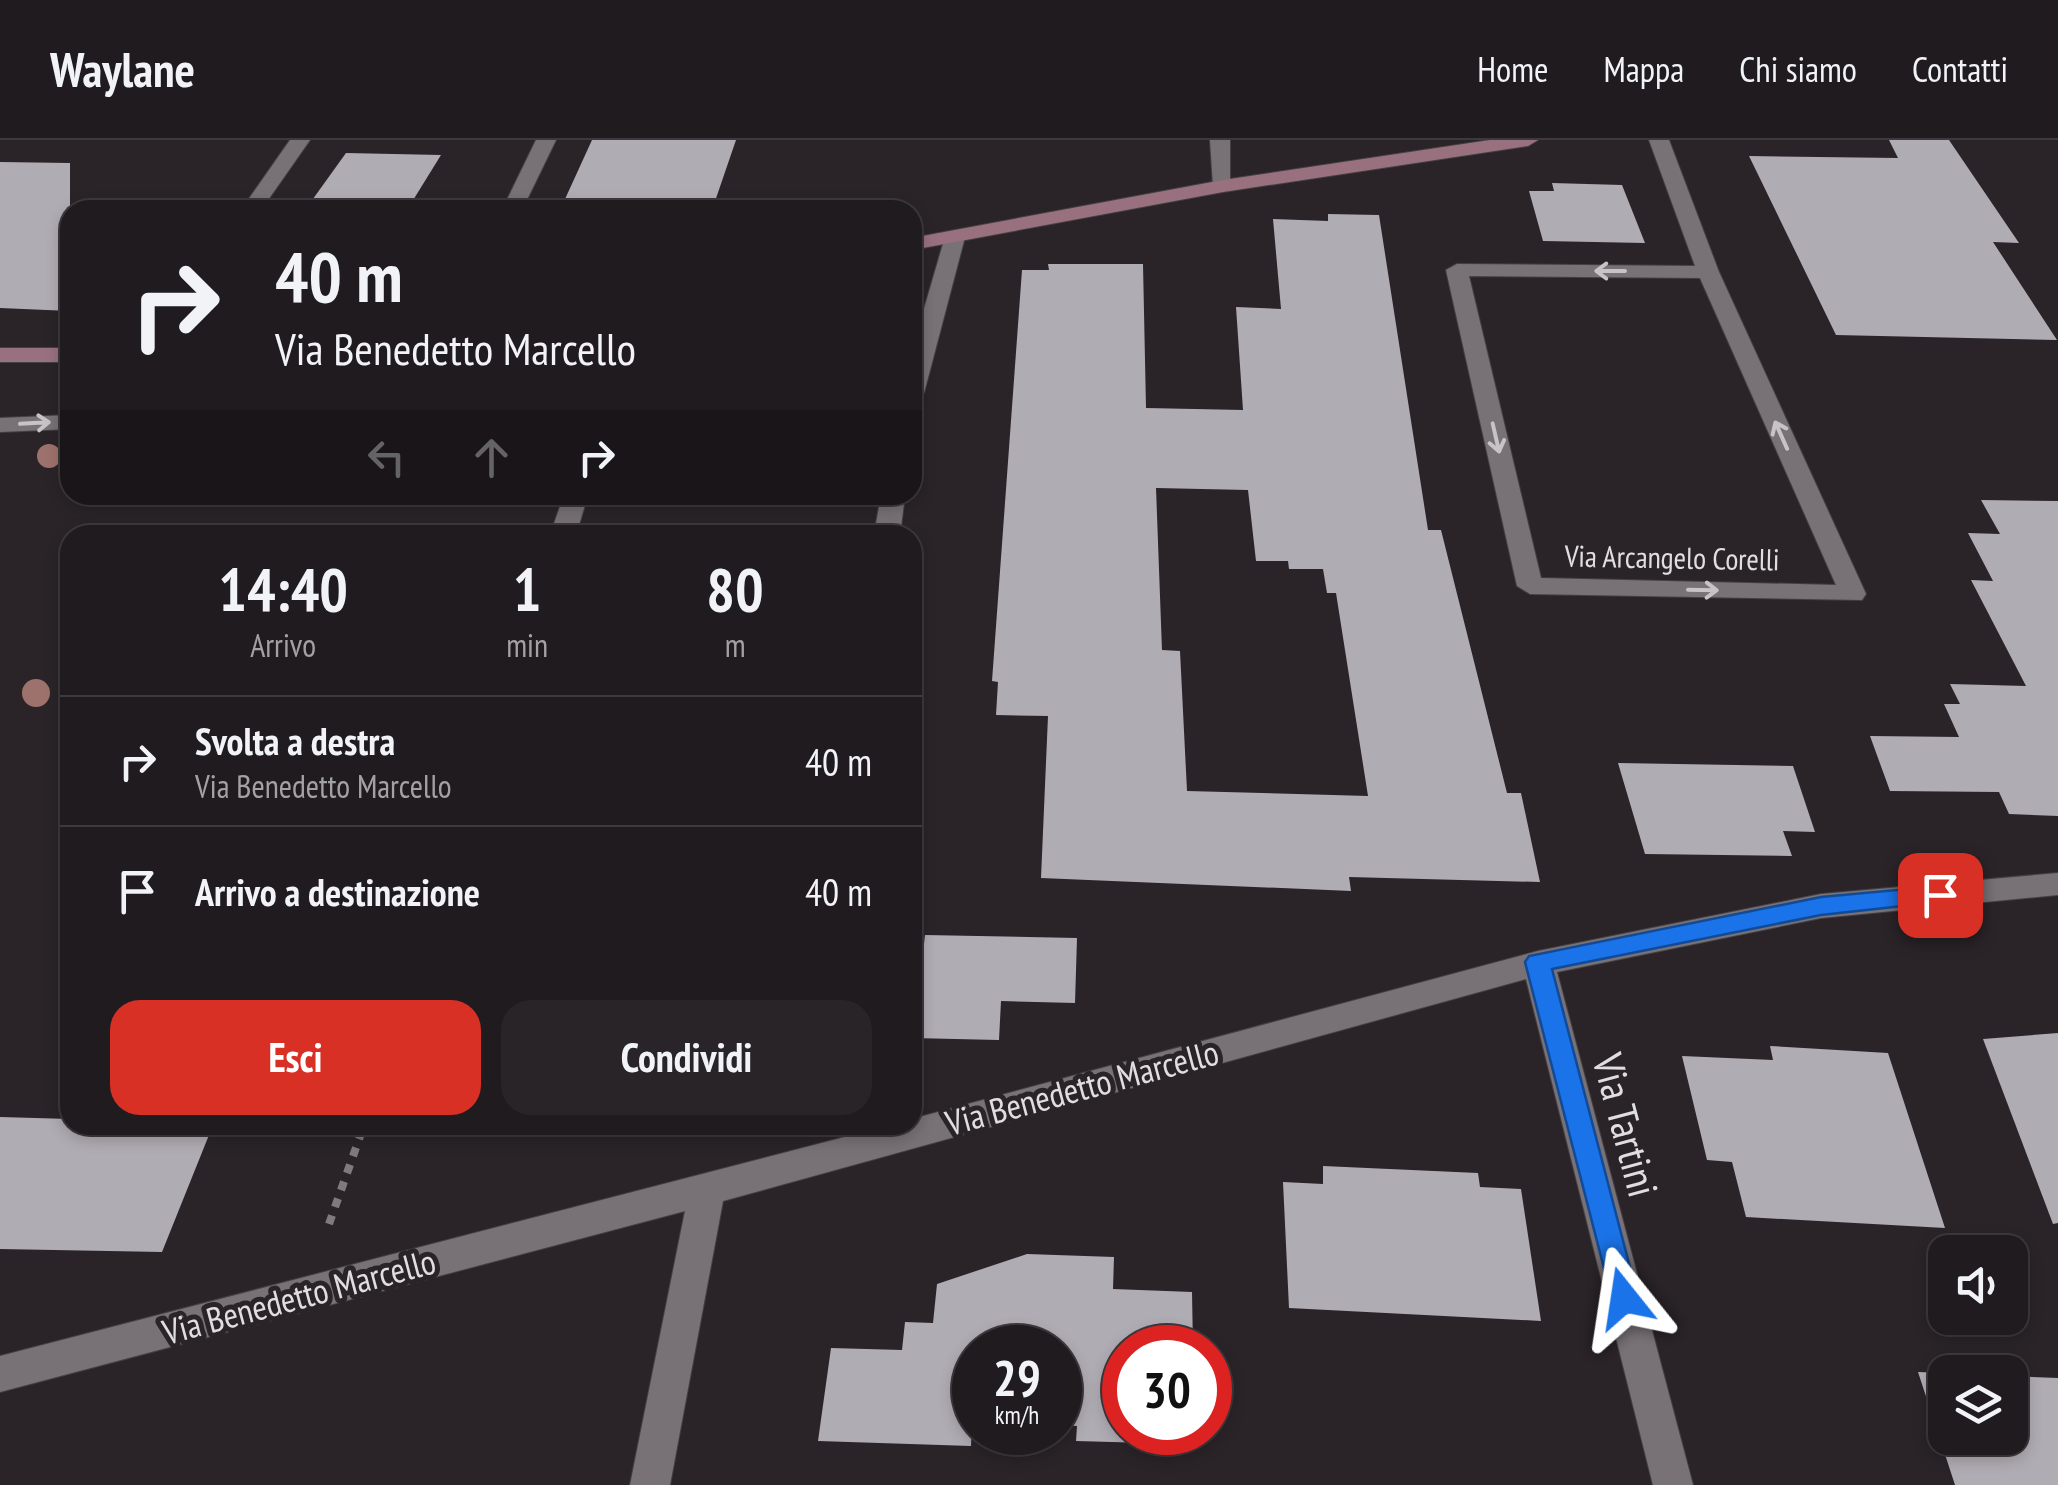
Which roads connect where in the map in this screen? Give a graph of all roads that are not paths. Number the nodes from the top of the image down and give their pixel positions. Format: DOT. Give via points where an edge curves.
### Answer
graph roads {
  1 [pos="300,140"];
  2 [pos="546,140"];
  3 [pos="1220,140"];
  4 [pos="1528,140"];
  5 [pos="1659,140"];
  6 [pos="1224,186"];
  7 [pos="258,200"];
  8 [pos="517,200"];
  9 [pos="956,237"];
  10 [pos="922,242"];
  11 [pos="1708,272"];
  12 [pos="0,355"];
  13 [pos="60,355"];
  14 [pos="922,358"];
  15 [pos="60,422"];
  16 [pos="0,425"];
  17 [pos="2058,884"];
  18 [pos="1538,962"];
  19 [pos="922,1131"];
  20 [pos="907,1135"];
  21 [pos="706,1190"];
  22 [pos="0,1374"];
  23 [pos="650,1485"];
  24 [pos="1673,1485"];
  1 -- 7 [label="street"];
  2 -- 8 [label="street"];
  3 -- 6 [label="street"];
  4 -- 6 [label="street"];
  5 -- 11 [label="street, Via Arcangelo Corelli"];
  6 -- 9 [label="street"];
  9 -- 10 [label="street"];
  9 -- 14 [label="street"];
  11 -- 11 [label="street, Via Arcangelo Corelli, one-way" via="1457,270 1530,586 1853,594"];
  12 -- 13 [label="street"];
  16 -- 15 [label="street, one-way"];
  17 -- 18 [label="street, Via Benedetto Marcello" via="1821,906"];
  18 -- 19 [label="street, Via Benedetto Marcello"];
  18 -- 24 [label="street, Via Tartini"];
  20 -- 21 [label="street, Via Benedetto Marcello"];
  21 -- 22 [label="street, Via Benedetto Marcello"];
  21 -- 23 [label="street"];
}
